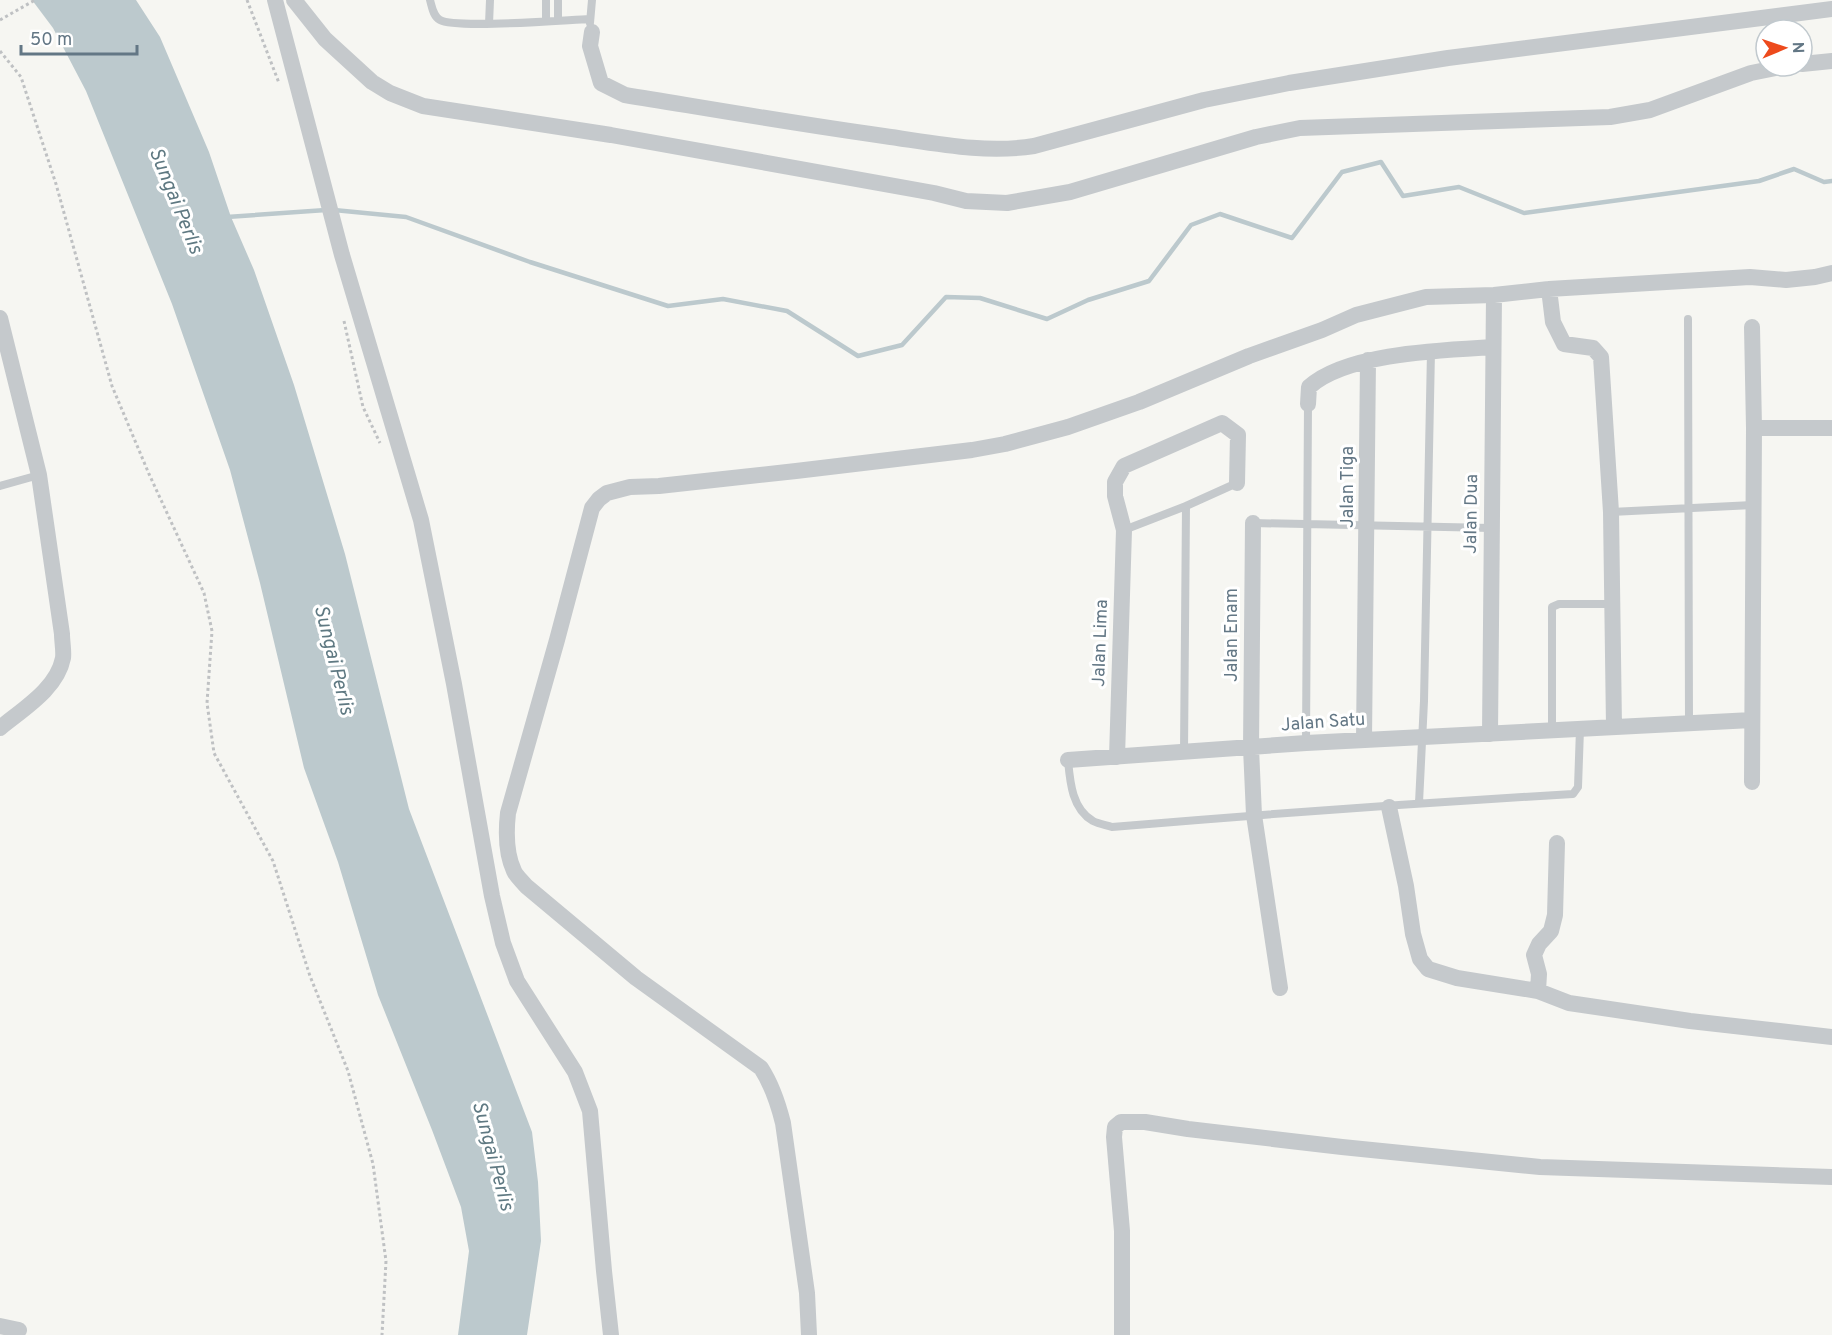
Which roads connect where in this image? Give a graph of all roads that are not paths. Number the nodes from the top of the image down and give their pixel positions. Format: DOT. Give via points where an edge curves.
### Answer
graph roads {
  1 [pos="275,0"];
  2 [pos="294,0"];
  3 [pos="430,0"];
  4 [pos="490,0"];
  5 [pos="546,0"];
  6 [pos="558,0"];
  7 [pos="592,0"];
  8 [pos="1832,9"];
  9 [pos="546,20"];
  10 [pos="558,21"];
  11 [pos="489,24"];
  12 [pos="590,26"];
  13 [pos="1832,61"];
  14 [pos="1814,63"];
  15 [pos="1754,72"];
  16 [pos="1832,273"];
  17 [pos="1549,289"];
  18 [pos="1494,295"];
  19 [pos="0,318"];
  20 [pos="1688,319"];
  21 [pos="1752,327"];
  22 [pos="1493,347"];
  23 [pos="1431,351"];
  24 [pos="1368,360"];
  25 [pos="1308,404"];
  26 [pos="1754,428"];
  27 [pos="1832,428"];
  28 [pos="39,475"];
  29 [pos="1237,483"];
  30 [pos="0,486"];
  31 [pos="1753,505"];
  32 [pos="1186,506"];
  33 [pos="1689,508"];
  34 [pos="1611,512"];
  35 [pos="1252,523"];
  36 [pos="1308,523"];
  37 [pos="1367,525"];
  38 [pos="1427,527"];
  39 [pos="1491,528"];
  40 [pos="1124,530"];
  41 [pos="1612,604"];
  42 [pos="1752,720"];
  43 [pos="1689,724"];
  44 [pos="1614,727"];
  45 [pos="0,728"];
  46 [pos="1580,729"];
  47 [pos="1552,730"];
  48 [pos="1490,734"];
  49 [pos="1422,738"];
  50 [pos="1364,740"];
  51 [pos="1306,743"];
  52 [pos="1251,748"];
  53 [pos="1184,752"];
  54 [pos="1117,757"];
  55 [pos="1068,760"];
  56 [pos="1752,782"];
  57 [pos="1419,803"];
  58 [pos="1389,807"];
  59 [pos="1254,815"];
  60 [pos="1557,843"];
  61 [pos="1280,988"];
  62 [pos="1538,991"];
  63 [pos="1832,1037"];
  64 [pos="1832,1177"];
  65 [pos="0,1326"];
  66 [pos="19,1330"];
  67 [pos="611,1335"];
  68 [pos="809,1335"];
  69 [pos="1122,1335"];
  1 -- 67 [label="street" via="342,255 421,520 503,943 516,981 575,1072 590,1111"];
  2 -- 15 [label="street" via="325,39 372,82 423,106 621,137 966,201 997,203 1070,192 1256,136 1300,128 1610,117 1650,110"];
  3 -- 11 [label="lane" via="440,20"];
  4 -- 11 [label="lane"];
  5 -- 9 [label="lane"];
  6 -- 10 [label="lane"];
  7 -- 12 [label="lane"];
  8 -- 12 [label="street" via="1448,58 1289,83 1204,100 1010,150 973,149 813,126 625,94 601,83 590,46"];
  9 -- 10 [label="lane"];
  9 -- 11 [label="lane"];
  10 -- 12 [label="lane"];
  13 -- 14 [label="street"];
  16 -- 17 [label="street" via="1786,280 1750,278"];
  17 -- 18 [label="street"];
  17 -- 34 [label="street" via="1553,321 1564,344 1593,348 1601,357"];
  18 -- 22 [label="street, Jalan Dua"];
  18 -- 68 [label="street" via="1426,297 1356,315 1139,402 1005,444 796,471 630,487 607,493 592,508 508,813 509,856 514,872 535,894 636,978 761,1068 783,1123 807,1293"];
  19 -- 28 [label="street"];
  20 -- 33 [label="lane"];
  21 -- 26 [label="street"];
  22 -- 23 [label="street"];
  22 -- 39 [label="street, Jalan Dua"];
  23 -- 24 [label="street"];
  23 -- 38 [label="lane"];
  24 -- 25 [label="street" via="1318,379 1309,387"];
  24 -- 37 [label="street, Jalan Tiga"];
  25 -- 36 [label="lane"];
  26 -- 27 [label="street"];
  26 -- 31 [label="street"];
  28 -- 30 [label="lane"];
  28 -- 45 [label="street" via="63,658 54,680"];
  29 -- 32 [label="lane"];
  29 -- 40 [label="street" via="1238,435 1222,423 1124,466 1115,482"];
  31 -- 33 [label="lane"];
  31 -- 42 [label="street"];
  32 -- 40 [label="lane"];
  32 -- 53 [label="lane"];
  33 -- 34 [label="lane"];
  33 -- 43 [label="lane"];
  34 -- 41 [label="street"];
  35 -- 36 [label="lane"];
  35 -- 52 [label="street, Jalan Enam"];
  36 -- 37 [label="lane"];
  36 -- 51 [label="lane"];
  37 -- 38 [label="lane"];
  37 -- 50 [label="street, Jalan Tiga"];
  38 -- 39 [label="lane"];
  38 -- 49 [label="lane"];
  39 -- 48 [label="street, Jalan Dua"];
  40 -- 54 [label="street, Jalan Lima"];
  41 -- 44 [label="street"];
  41 -- 47 [label="lane" via="1552,607"];
  42 -- 43 [label="street, Jalan Satu"];
  42 -- 56 [label="street"];
  43 -- 44 [label="street, Jalan Satu"];
  44 -- 46 [label="street, Jalan Satu"];
  46 -- 47 [label="street, Jalan Satu"];
  46 -- 57 [label="lane" via="1578,787 1573,794"];
  47 -- 48 [label="street, Jalan Satu"];
  48 -- 49 [label="street, Jalan Satu"];
  49 -- 50 [label="street, Jalan Satu"];
  49 -- 57 [label="lane"];
  50 -- 51 [label="street, Jalan Satu"];
  51 -- 52 [label="street, Jalan Satu"];
  52 -- 53 [label="street, Jalan Satu"];
  52 -- 59 [label="street, Jalan Enam"];
  53 -- 54 [label="street, Jalan Satu"];
  54 -- 55 [label="street, Jalan Satu"];
  55 -- 59 [label="lane" via="1071,792 1081,809 1092,820 1112,827"];
  57 -- 58 [label="lane"];
  58 -- 59 [label="lane"];
  58 -- 62 [label="street" via="1413,934 1420,959 1428,969"];
  59 -- 61 [label="street, Jalan Enam"];
  60 -- 62 [label="street" via="1555,915 1551,931 1534,955"];
  62 -- 63 [label="street" via="1569,1002 1616,1010"];
  64 -- 69 [label="street" via="1540,1167 1121,1122 1115,1127 1114,1137 1122,1231"];
  65 -- 66 [label="street"];
}
